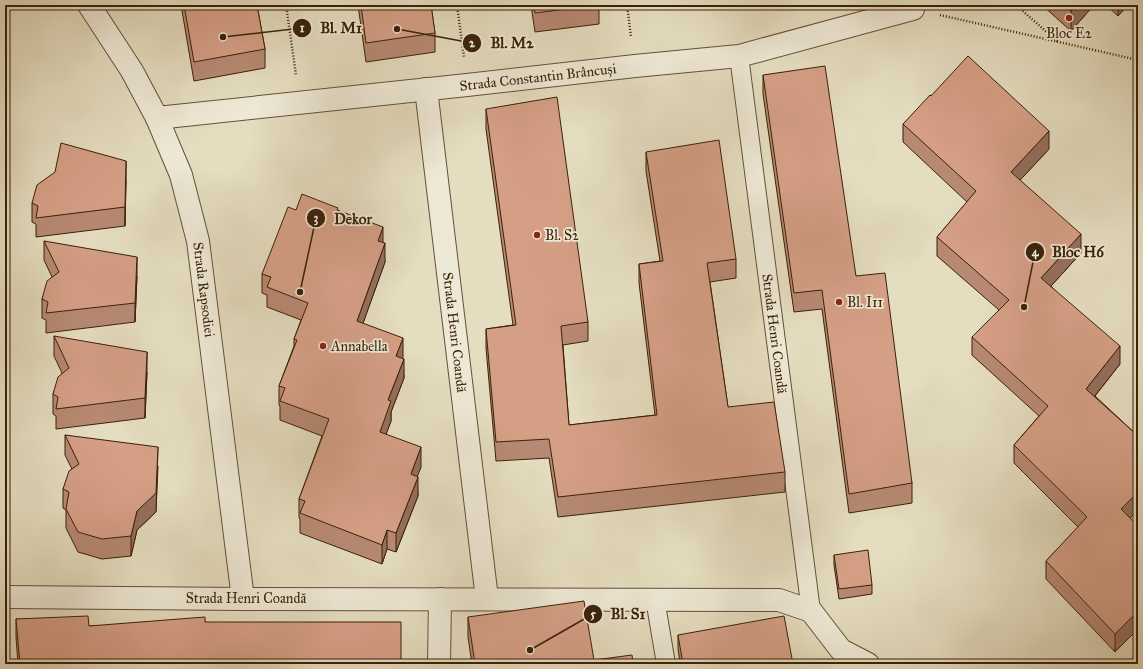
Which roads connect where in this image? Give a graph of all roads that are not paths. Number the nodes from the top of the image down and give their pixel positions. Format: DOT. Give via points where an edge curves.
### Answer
graph roads {
  1 [pos="89,5"];
  2 [pos="913,9"];
  3 [pos="739,56"];
  4 [pos="426,89"];
  5 [pos="157,118"];
  6 [pos="5,597"];
  7 [pos="243,598"];
  8 [pos="440,599"];
  9 [pos="487,599"];
  10 [pos="655,599"];
  11 [pos="812,611"];
  12 [pos="439,664"];
  13 [pos="666,664"];
  14 [pos="868,664"];
  1 -- 5 [label="street, Strada Rapsodiei" via="132,71"];
  2 -- 3 [label="street, Strada Constantin Brâncuși"];
  3 -- 4 [label="street, Strada Constantin Brâncuși"];
  3 -- 11 [label="lane, Strada Henri Coandă"];
  4 -- 5 [label="street, Strada Constantin Brâncuși"];
  4 -- 9 [label="street, Strada Henri Coandă"];
  5 -- 7 [label="street, Strada Rapsodiei" via="181,175 198,241"];
  6 -- 7 [label="street, Strada Henri Coandă"];
  7 -- 8 [label="street, Strada Henri Coandă"];
  8 -- 9 [label="street, Strada Henri Coandă"];
  8 -- 12 [label="street"];
  9 -- 10 [label="street, Strada Henri Coandă"];
  10 -- 11 [label="street, Strada Henri Coandă" via="779,600"];
  10 -- 13 [label="lane"];
  11 -- 14 [label="street, Strada Henri Coandă" via="841,650"];
}
